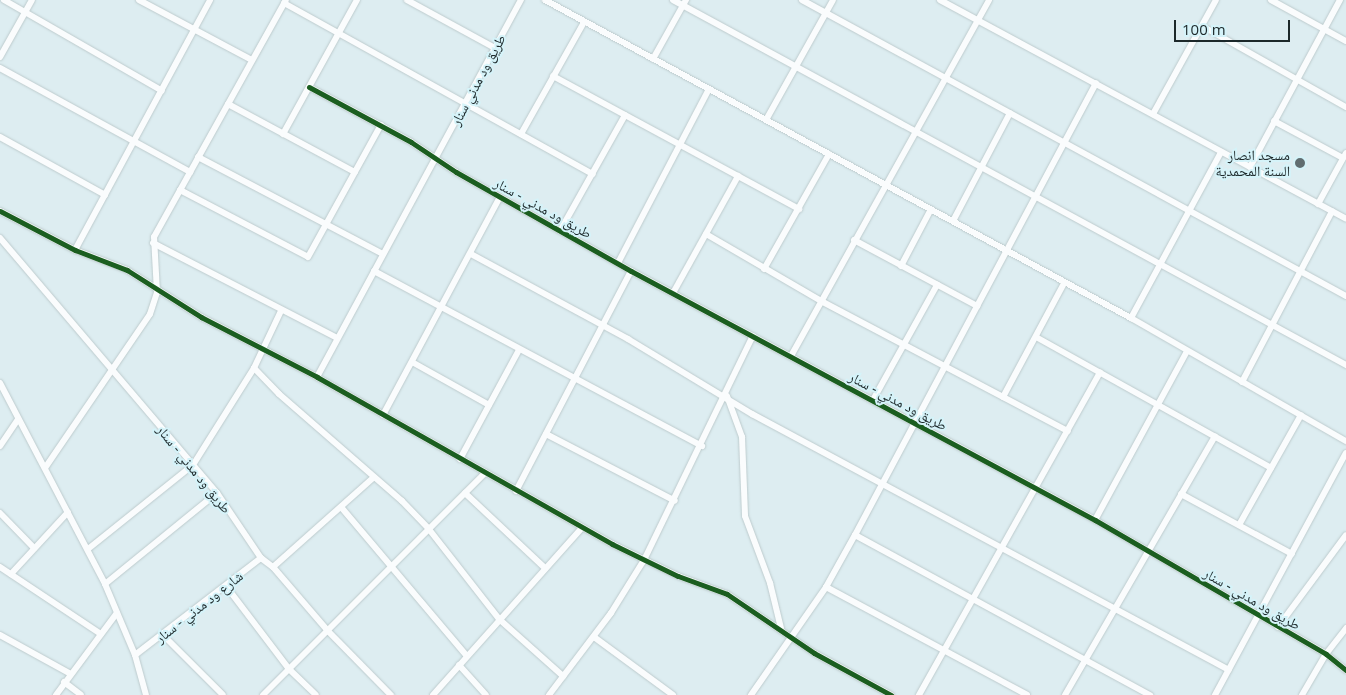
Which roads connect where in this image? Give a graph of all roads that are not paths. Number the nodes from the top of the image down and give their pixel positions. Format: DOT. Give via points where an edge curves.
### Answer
graph roads {
  1 [pos="4,0"];
  2 [pos="32,0"];
  3 [pos="139,0"];
  4 [pos="210,0"];
  5 [pos="356,0"];
  6 [pos="408,0"];
  7 [pos="521,0"];
  8 [pos="544,0"];
  9 [pos="673,0"];
  10 [pos="802,0"];
  11 [pos="833,0"];
  12 [pos="940,0"];
  13 [pos="988,0"];
  14 [pos="1216,0"];
  15 [pos="1271,0"];
  16 [pos="1340,0"];
  17 [pos="285,2"];
  18 [pos="685,3"];
  19 [pos="25,12"];
  20 [pos="826,13"];
  21 [pos="977,21"];
  22 [pos="584,22"];
  23 [pos="1202,26"];
  24 [pos="1324,29"];
  25 [pos="194,30"];
  26 [pos="338,33"];
  27 [pos="1346,41"];
  28 [pos="495,48"];
  29 [pos="0,57"];
  30 [pos="653,59"];
  31 [pos="252,60"];
  32 [pos="796,67"];
  33 [pos="0,68"];
  34 [pos="553,76"];
  35 [pos="946,78"];
  36 [pos="1297,80"];
  37 [pos="1096,83"];
  38 [pos="309,87"];
  39 [pos="709,90"];
  40 [pos="162,92"];
  41 [pos="228,104"];
  42 [pos="466,104"];
  43 [pos="1346,107"];
  44 [pos="1010,113"];
  45 [pos="1153,114"];
  46 [pos="625,115"];
  47 [pos="766,120"];
  48 [pos="1274,122"];
  49 [pos="381,125"];
  50 [pos="914,132"];
  51 [pos="283,134"];
  52 [pos="521,134"];
  53 [pos="0,137"];
  54 [pos="132,142"];
  55 [pos="1064,143"];
  56 [pos="680,144"];
  57 [pos="1221,152"];
  58 [pos="829,154"];
  59 [pos="1345,155"];
  60 [pos="198,157"];
  61 [pos="436,159"];
  62 [pos="1250,167"];
  63 [pos="981,168"];
  64 [pos="190,172"];
  65 [pos="356,172"];
  66 [pos="593,174"];
  67 [pos="738,176"];
  68 [pos="885,184"];
  69 [pos="180,190"];
  70 [pos="105,195"];
  71 [pos="500,197"];
  72 [pos="1036,198"];
  73 [pos="1318,204"];
  74 [pos="799,209"];
  75 [pos="932,209"];
  76 [pos="0,211"];
  77 [pos="1190,211"];
  78 [pos="1332,211"];
  79 [pos="1346,219"];
  80 [pos="954,221"];
  81 [pos="326,225"];
  82 [pos="560,232"];
  83 [pos="706,234"];
  84 [pos="0,238"];
  85 [pos="854,240"];
  86 [pos="153,243"];
  87 [pos="75,250"];
  88 [pos="1008,251"];
  89 [pos="383,254"];
  90 [pos="471,254"];
  91 [pos="618,263"];
  92 [pos="1160,265"];
  93 [pos="901,266"];
  94 [pos="764,268"];
  95 [pos="374,271"];
  96 [pos="631,271"];
  97 [pos="1302,273"];
  98 [pos="1064,282"];
  99 [pos="937,285"];
  100 [pos="157,292"];
  101 [pos="673,293"];
  102 [pos="1346,296"];
  103 [pos="821,300"];
  104 [pos="977,306"];
  105 [pos="441,308"];
  106 [pos="281,311"];
  107 [pos="1131,318"];
  108 [pos="604,325"];
  109 [pos="1272,326"];
  110 [pos="753,336"];
  111 [pos="1036,337"];
  112 [pos="337,338"];
  113 [pos="905,343"];
  114 [pos="519,350"];
  115 [pos="263,351"];
  116 [pos="1187,352"];
  117 [pos="791,356"];
  118 [pos="412,362"];
  119 [pos="1346,365"];
  120 [pos="945,367"];
  121 [pos="254,368"];
  122 [pos="112,372"];
  123 [pos="1100,372"];
  124 [pos="317,377"];
  125 [pos="576,379"];
  126 [pos="1242,382"];
  127 [pos="0,383"];
  128 [pos="725,395"];
  129 [pos="6,396"];
  130 [pos="1003,397"];
  131 [pos="872,400"];
  132 [pos="0,401"];
  133 [pos="1158,404"];
  134 [pos="489,405"];
  135 [pos="383,415"];
  136 [pos="1301,416"];
  137 [pos="18,419"];
  138 [pos="916,422"];
  139 [pos="1068,431"];
  140 [pos="546,434"];
  141 [pos="1215,436"];
  142 [pos="1346,441"];
  143 [pos="0,446"];
  144 [pos="702,446"];
  145 [pos="1346,453"];
  146 [pos="460,459"];
  147 [pos="193,465"];
  148 [pos="45,468"];
  149 [pos="1271,468"];
  150 [pos="484,474"];
  151 [pos="374,477"];
  152 [pos="884,484"];
  153 [pos="1035,489"];
  154 [pos="516,491"];
  155 [pos="217,493"];
  156 [pos="465,494"];
  157 [pos="1181,494"];
  158 [pos="675,501"];
  159 [pos="341,507"];
  160 [pos="68,512"];
  161 [pos="0,513"];
  162 [pos="1095,520"];
  163 [pos="1239,525"];
  164 [pos="428,528"];
  165 [pos="582,528"];
  166 [pos="855,535"];
  167 [pos="1346,535"];
  168 [pos="1001,546"];
  169 [pos="34,548"];
  170 [pos="88,549"];
  171 [pos="1148,551"];
  172 [pos="1292,554"];
  173 [pos="261,558"];
  174 [pos="644,560"];
  175 [pos="392,564"];
  176 [pos="0,567"];
  177 [pos="273,567"];
  178 [pos="545,568"];
  179 [pos="11,574"];
  180 [pos="105,584"];
  181 [pos="226,586"];
  182 [pos="826,587"];
  183 [pos="972,600"];
  184 [pos="1114,606"];
  185 [pos="117,613"];
  186 [pos="1258,616"];
  187 [pos="499,619"];
  188 [pos="1278,627"];
  189 [pos="781,628"];
  190 [pos="1346,628"];
  191 [pos="328,631"];
  192 [pos="100,634"];
  193 [pos="0,635"];
  194 [pos="164,636"];
  195 [pos="594,637"];
  196 [pos="792,638"];
  197 [pos="943,650"];
  198 [pos="1326,654"];
  199 [pos="135,655"];
  200 [pos="467,656"];
  201 [pos="1084,660"];
  202 [pos="459,665"];
  203 [pos="289,669"];
  204 [pos="1229,670"];
  205 [pos="1346,670"];
  206 [pos="69,674"];
  207 [pos="563,676"];
  208 [pos="64,682"];
  209 [pos="551,694"];
  210 [pos="56,695"];
  211 [pos="81,695"];
  212 [pos="146,695"];
  213 [pos="224,695"];
  214 [pos="263,695"];
  215 [pos="316,695"];
  216 [pos="391,695"];
  217 [pos="432,695"];
  218 [pos="486,695"];
  219 [pos="673,695"];
  220 [pos="751,695"];
  221 [pos="889,695"];
  222 [pos="919,695"];
  223 [pos="1027,695"];
  224 [pos="1065,695"];
  225 [pos="1150,695"];
  226 [pos="1215,695"];
  227 [pos="1302,695"];
  1 -- 19 [label="street"];
  2 -- 19 [label="street"];
  3 -- 25 [label="street"];
  4 -- 25 [label="street"];
  5 -- 26 [label="street"];
  6 -- 28 [label="street"];
  7 -- 28 [label="street, طريق ود مدني سنار"];
  8 -- 22 [label="street"];
  9 -- 18 [label="street"];
  10 -- 20 [label="street"];
  11 -- 20 [label="street"];
  12 -- 21 [label="street"];
  13 -- 21 [label="street"];
  14 -- 23 [label="street"];
  15 -- 24 [label="street"];
  16 -- 24 [label="street"];
  17 -- 26 [label="street"];
  17 -- 31 [label="street"];
  18 -- 30 [label="street"];
  18 -- 32 [label="street"];
  19 -- 29 [label="street"];
  19 -- 40 [label="street"];
  20 -- 32 [label="street"];
  20 -- 35 [label="street"];
  21 -- 35 [label="street"];
  21 -- 37 [label="street"];
  22 -- 30 [label="street"];
  22 -- 34 [label="street"];
  23 -- 36 [label="street"];
  23 -- 45 [label="street"];
  24 -- 27 [label="street"];
  24 -- 36 [label="street"];
  25 -- 31 [label="street"];
  25 -- 40 [label="street"];
  26 -- 38 [label="street"];
  26 -- 42 [label="street"];
  28 -- 42 [label="street, طريق ود مدني سنار"];
  30 -- 39 [label="street"];
  31 -- 41 [label="street"];
  32 -- 47 [label="street"];
  32 -- 50 [label="street"];
  33 -- 54 [label="street"];
  34 -- 46 [label="street"];
  34 -- 52 [label="street"];
  35 -- 44 [label="street"];
  35 -- 50 [label="street"];
  36 -- 43 [label="street"];
  36 -- 48 [label="street"];
  37 -- 45 [label="street"];
  37 -- 55 [label="street, طريق ود مدني - سنار"];
  38 -- 49 [label="street, طريق ود مدني - سنار"];
  38 -- 51 [label="street"];
  39 -- 47 [label="street"];
  39 -- 56 [label="street"];
  40 -- 54 [label="street"];
  41 -- 51 [label="street"];
  41 -- 60 [label="street"];
  42 -- 52 [label="street"];
  42 -- 61 [label="street, طريق ود مدني سنار"];
  44 -- 55 [label="street"];
  44 -- 63 [label="street"];
  45 -- 57 [label="street"];
  46 -- 56 [label="street"];
  46 -- 66 [label="street"];
  47 -- 58 [label="street"];
  48 -- 59 [label="street"];
  48 -- 62 [label="street"];
  49 -- 61 [label="street, طريق ود مدني - سنار"];
  49 -- 65 [label="street"];
  50 -- 63 [label="street"];
  50 -- 68 [label="street"];
  51 -- 65 [label="street"];
  52 -- 66 [label="street"];
  53 -- 70 [label="street"];
  54 -- 64 [label="street"];
  54 -- 70 [label="street"];
  55 -- 72 [label="street, طريق ود مدني - سنار"];
  55 -- 77 [label="street"];
  56 -- 67 [label="street"];
  56 -- 91 [label="street"];
  57 -- 62 [label="street"];
  57 -- 77 [label="street"];
  58 -- 68 [label="street"];
  58 -- 74 [label="street"];
  59 -- 73 [label="street"];
  60 -- 64 [label="street"];
  60 -- 81 [label="street"];
  61 -- 71 [label="street, طريق ود مدني - سنار"];
  61 -- 89 [label="street, طريق ود مدني سنار"];
  62 -- 73 [label="street"];
  63 -- 72 [label="street"];
  63 -- 80 [label="street"];
  64 -- 69 [label="street"];
  65 -- 81 [label="street"];
  66 -- 82 [label="street"];
  67 -- 74 [label="street"];
  67 -- 83 [label="street"];
  68 -- 75 [label="street"];
  68 -- 85 [label="street"];
  69 -- 81 [label="street" via="308,257"];
  69 -- 86 [label="street"];
  70 -- 87 [label="street"];
  71 -- 82 [label="street, طريق ود مدني - سنار"];
  71 -- 90 [label="street"];
  72 -- 88 [label="street, طريق ود مدني - سنار"];
  72 -- 92 [label="street"];
  73 -- 78 [label="street"];
  74 -- 94 [label="street"];
  75 -- 80 [label="street"];
  75 -- 93 [label="street"];
  76 -- 87 [label="street"];
  77 -- 92 [label="street"];
  77 -- 97 [label="street"];
  78 -- 79 [label="street"];
  78 -- 97 [label="street"];
  80 -- 88 [label="street"];
  81 -- 89 [label="street"];
  82 -- 91 [label="street, طريق ود مدني - سنار"];
  83 -- 94 [label="street"];
  83 -- 101 [label="street"];
  84 -- 122 [label="street, طريق ود مدني - سنار"];
  85 -- 93 [label="street"];
  85 -- 103 [label="street"];
  86 -- 100 [label="street"];
  86 -- 106 [label="street"];
  87 -- 100 [label="street" via="127,270"];
  88 -- 98 [label="street"];
  88 -- 104 [label="street, طريق ود مدني - سنار"];
  89 -- 95 [label="street, طريق ود مدني سنار"];
  90 -- 105 [label="street"];
  90 -- 108 [label="street"];
  91 -- 96 [label="street, طريق ود مدني - سنار"];
  92 -- 107 [label="street"];
  92 -- 109 [label="street"];
  93 -- 99 [label="street"];
  94 -- 103 [label="street"];
  95 -- 105 [label="street"];
  95 -- 112 [label="street, طريق ود مدني سنار"];
  96 -- 101 [label="street, طريق ود مدني - سنار"];
  96 -- 108 [label="street"];
  97 -- 102 [label="street"];
  97 -- 109 [label="street"];
  98 -- 107 [label="street"];
  98 -- 111 [label="street"];
  99 -- 104 [label="street"];
  99 -- 113 [label="street"];
  100 -- 115 [label="street"];
  100 -- 122 [label="street" via="150,314"];
  101 -- 110 [label="street, طريق ود مدني - سنار"];
  103 -- 113 [label="street"];
  103 -- 117 [label="street"];
  104 -- 120 [label="street, طريق ود مدني - سنار"];
  105 -- 114 [label="street"];
  105 -- 118 [label="street"];
  106 -- 112 [label="street"];
  106 -- 115 [label="street"];
  107 -- 116 [label="street"];
  108 -- 125 [label="street"];
  108 -- 128 [label="street"];
  109 -- 119 [label="street"];
  109 -- 126 [label="street"];
  110 -- 117 [label="street, طريق ود مدني - سنار"];
  110 -- 128 [label="street"];
  111 -- 123 [label="street"];
  111 -- 130 [label="street"];
  112 -- 124 [label="street, طريق ود مدني سنار"];
  113 -- 120 [label="street"];
  113 -- 131 [label="street"];
  114 -- 125 [label="street"];
  114 -- 134 [label="street"];
  115 -- 121 [label="street"];
  115 -- 124 [label="street"];
  116 -- 126 [label="street"];
  116 -- 133 [label="street"];
  117 -- 131 [label="street, طريق ود مدني - سنار"];
  118 -- 134 [label="street"];
  118 -- 135 [label="street"];
  120 -- 130 [label="street"];
  120 -- 138 [label="street, طريق ود مدني - سنار"];
  121 -- 147 [label="street"];
  121 -- 151 [label="street"];
  122 -- 147 [label="street, طريق ود مدني - سنار"];
  122 -- 148 [label="street"];
  123 -- 133 [label="street"];
  123 -- 139 [label="street"];
  124 -- 135 [label="street"];
  125 -- 140 [label="street"];
  125 -- 144 [label="street"];
  126 -- 136 [label="street"];
  127 -- 129 [label="street"];
  128 -- 144 [label="street"];
  128 -- 152 [label="street"];
  128 -- 189 [label="street" via="741,432 745,516 770,583"];
  129 -- 132 [label="street"];
  129 -- 137 [label="street"];
  130 -- 139 [label="street"];
  131 -- 138 [label="street, طريق ود مدني - سنار"];
  133 -- 141 [label="street"];
  133 -- 162 [label="street"];
  134 -- 146 [label="street"];
  135 -- 146 [label="street"];
  136 -- 142 [label="street"];
  136 -- 149 [label="street"];
  137 -- 143 [label="street"];
  137 -- 148 [label="street"];
  138 -- 152 [label="street, طريق ود مدني - سنار"];
  138 -- 153 [label="street, طريق ود مدني - سنار"];
  139 -- 153 [label="street"];
  140 -- 154 [label="street"];
  140 -- 158 [label="street"];
  141 -- 149 [label="street"];
  141 -- 157 [label="street"];
  144 -- 158 [label="street"];
  145 -- 172 [label="street, طريق ود مدني - سنار"];
  146 -- 150 [label="street"];
  147 -- 155 [label="street, طريق ود مدني - سنار"];
  147 -- 170 [label="street"];
  148 -- 160 [label="street"];
  149 -- 163 [label="street"];
  150 -- 154 [label="street"];
  150 -- 156 [label="street"];
  151 -- 159 [label="street"];
  151 -- 164 [label="street"];
  152 -- 166 [label="street, طريق ود مدني - سنار"];
  152 -- 168 [label="street"];
  153 -- 162 [label="street, طريق ود مدني - سنار"];
  153 -- 168 [label="street"];
  154 -- 165 [label="street"];
  155 -- 173 [label="street, طريق ود مدني - سنار"];
  155 -- 180 [label="street"];
  156 -- 164 [label="street"];
  156 -- 178 [label="street"];
  157 -- 163 [label="street"];
  157 -- 171 [label="street"];
  158 -- 174 [label="street"];
  159 -- 175 [label="street"];
  159 -- 177 [label="street"];
  160 -- 169 [label="street"];
  160 -- 170 [label="street"];
  161 -- 169 [label="street"];
  162 -- 171 [label="street, طريق ود مدني - سنار"];
  163 -- 172 [label="street"];
  164 -- 175 [label="street"];
  164 -- 187 [label="street"];
  165 -- 174 [label="street"];
  165 -- 178 [label="street"];
  166 -- 182 [label="street, طريق ود مدني - سنار"];
  166 -- 183 [label="street"];
  167 -- 188 [label="street"];
  168 -- 183 [label="street"];
  168 -- 184 [label="street"];
  169 -- 179 [label="street"];
  170 -- 180 [label="street"];
  171 -- 184 [label="street"];
  171 -- 186 [label="street, طريق ود مدني - سنار"];
  172 -- 186 [label="street, طريق ود مدني - سنار"];
  173 -- 177 [label="street, طريق ود مدني - سنار"];
  173 -- 181 [label="street, شارع ود مدني - سنار"];
  174 -- 189 [label="street" via="727,594"];
  174 -- 195 [label="street"];
  175 -- 191 [label="street"];
  175 -- 200 [label="street"];
  176 -- 179 [label="street"];
  177 -- 191 [label="street, طريق ود مدني - سنار"];
  178 -- 187 [label="street"];
  179 -- 192 [label="street"];
  180 -- 185 [label="street"];
  181 -- 194 [label="street, شارع ود مدني - سنار"];
  181 -- 203 [label="street"];
  182 -- 196 [label="street, طريق ود مدني - سنار"];
  182 -- 197 [label="street"];
  183 -- 197 [label="street"];
  183 -- 201 [label="street"];
  184 -- 201 [label="street"];
  184 -- 204 [label="street"];
  185 -- 192 [label="street"];
  185 -- 199 [label="street"];
  186 -- 188 [label="street, طريق ود مدني - سنار"];
  186 -- 204 [label="street, طريق ود مدني - سنار"];
  187 -- 200 [label="street"];
  187 -- 207 [label="street"];
  188 -- 198 [label="street, طريق ود مدني - سنار"];
  189 -- 196 [label="street"];
  190 -- 198 [label="street"];
  191 -- 203 [label="street"];
  191 -- 216 [label="street, طريق ود مدني - سنار"];
  192 -- 206 [label="street"];
  193 -- 206 [label="street"];
  194 -- 199 [label="street, شارع ود مدني - سنار"];
  194 -- 213 [label="street"];
  195 -- 207 [label="street"];
  195 -- 219 [label="street"];
  196 -- 220 [label="street, طريق ود مدني - سنار"];
  196 -- 221 [label="street"];
  197 -- 222 [label="street"];
  197 -- 223 [label="street"];
  198 -- 205 [label="street, طريق ود مدني - سنار"];
  198 -- 227 [label="street"];
  199 -- 212 [label="street"];
  200 -- 202 [label="street"];
  201 -- 224 [label="street"];
  201 -- 225 [label="street"];
  202 -- 217 [label="street"];
  202 -- 218 [label="street"];
  203 -- 214 [label="street"];
  203 -- 215 [label="street"];
  204 -- 226 [label="street, طريق ود مدني - سنار"];
  206 -- 208 [label="street"];
  207 -- 209 [label="street"];
  208 -- 210 [label="street"];
  208 -- 211 [label="street"];
}
